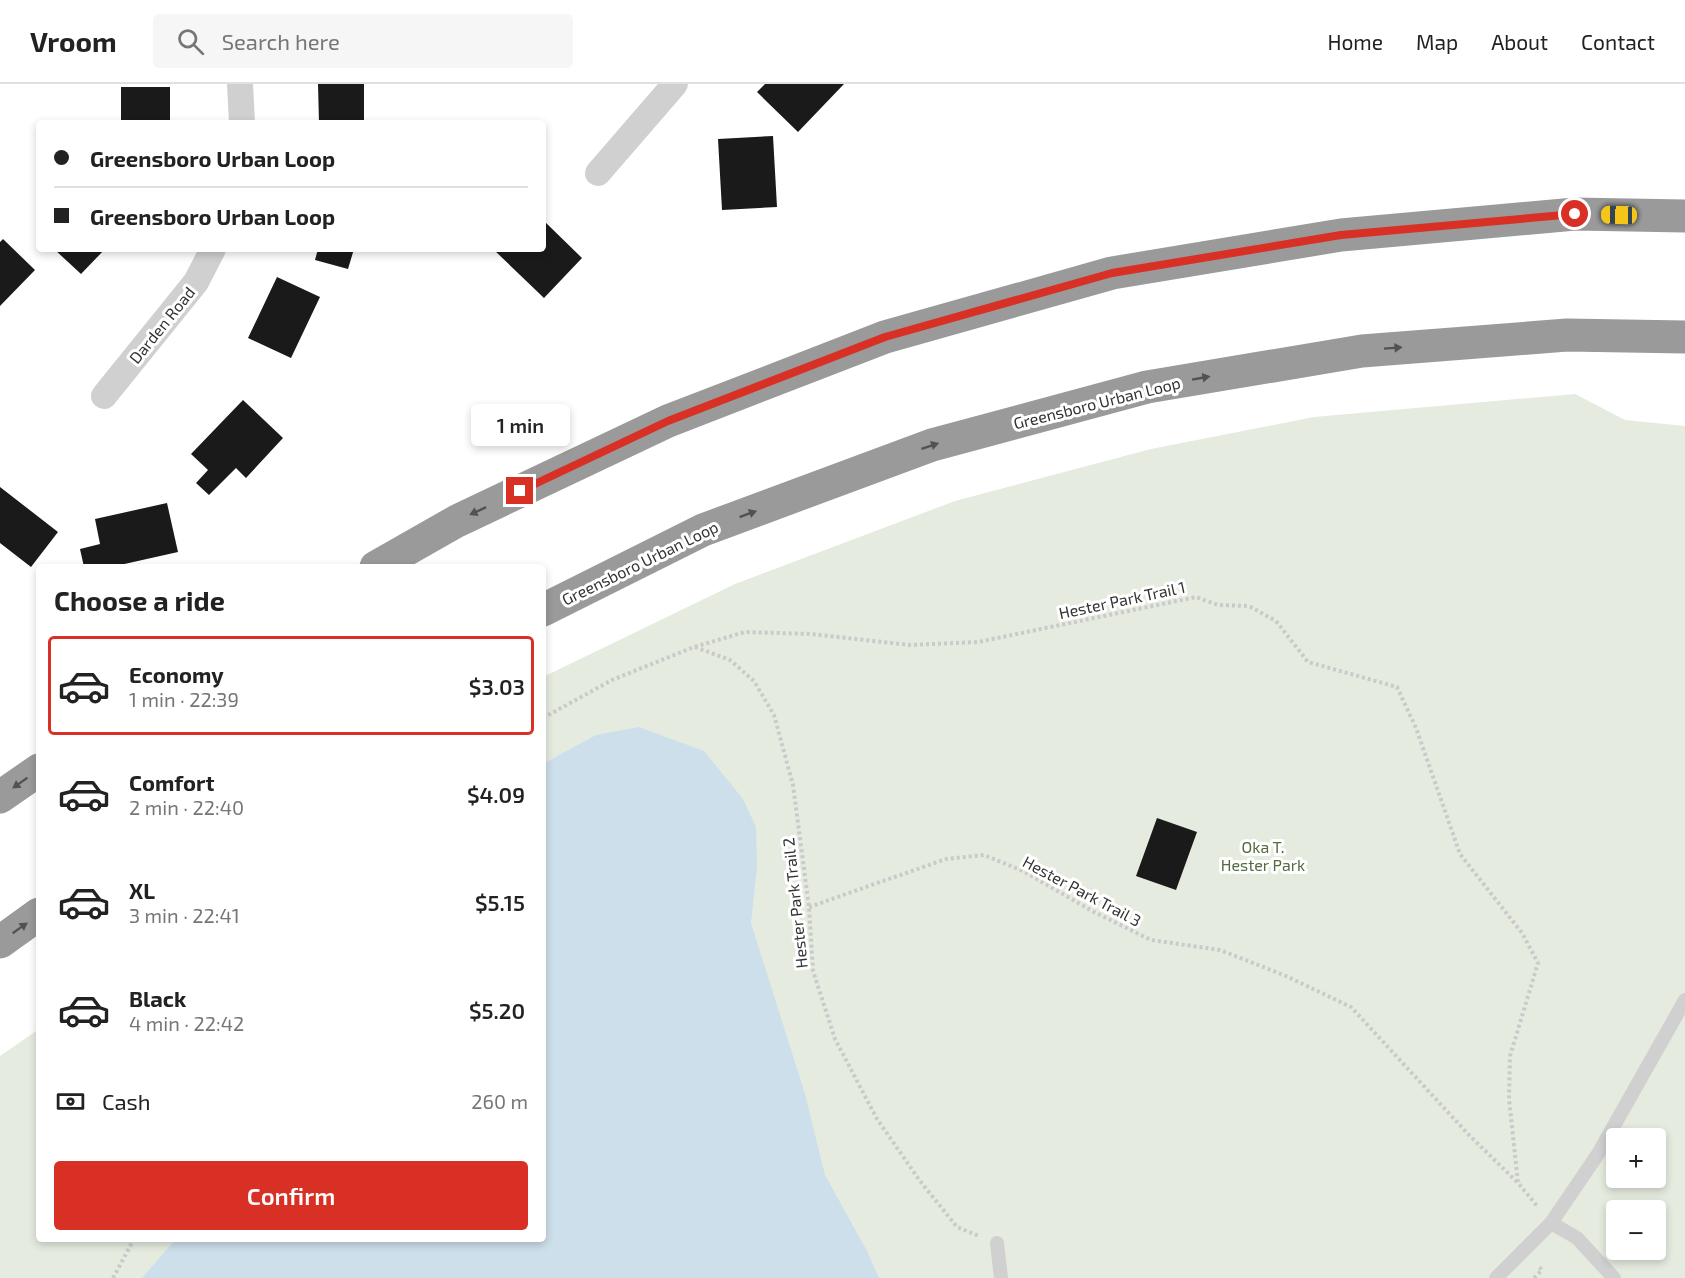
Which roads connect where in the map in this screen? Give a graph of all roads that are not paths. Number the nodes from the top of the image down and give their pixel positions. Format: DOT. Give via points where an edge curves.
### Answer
graph roads {
  1 [pos="240,84"];
  2 [pos="675,84"];
  3 [pos="242,120"];
  4 [pos="598,173"];
  5 [pos="1685,216"];
  6 [pos="211,252"];
  7 [pos="1685,337"];
  8 [pos="105,396"];
  9 [pos="381,564"];
  10 [pos="546,608"];
  11 [pos="36,772"];
  12 [pos="0,797"];
  13 [pos="36,916"];
  14 [pos="0,942"];
  15 [pos="1685,1000"];
  16 [pos="1551,1223"];
  17 [pos="997,1243"];
  18 [pos="1001,1278"];
  19 [pos="1496,1278"];
  20 [pos="1614,1278"];
  1 -- 3 [label="street"];
  2 -- 4 [label="street"];
  5 -- 9 [label="highway, one-way" via="1575,214 1341,235 1112,273 885,337 668,421 457,521"];
  6 -- 8 [label="street, Darden Road" via="196,282"];
  10 -- 7 [label="highway, Greensboro Urban Loop, one-way" via="703,530 932,445 1147,387 1362,351 1567,335"];
  11 -- 12 [label="highway, one-way"];
  14 -- 13 [label="highway, one-way"];
  15 -- 16 [label="lane" via="1598,1154"];
  16 -- 19 [label="lane"];
  16 -- 20 [label="lane" via="1577,1238"];
  17 -- 18 [label="lane"];
}
